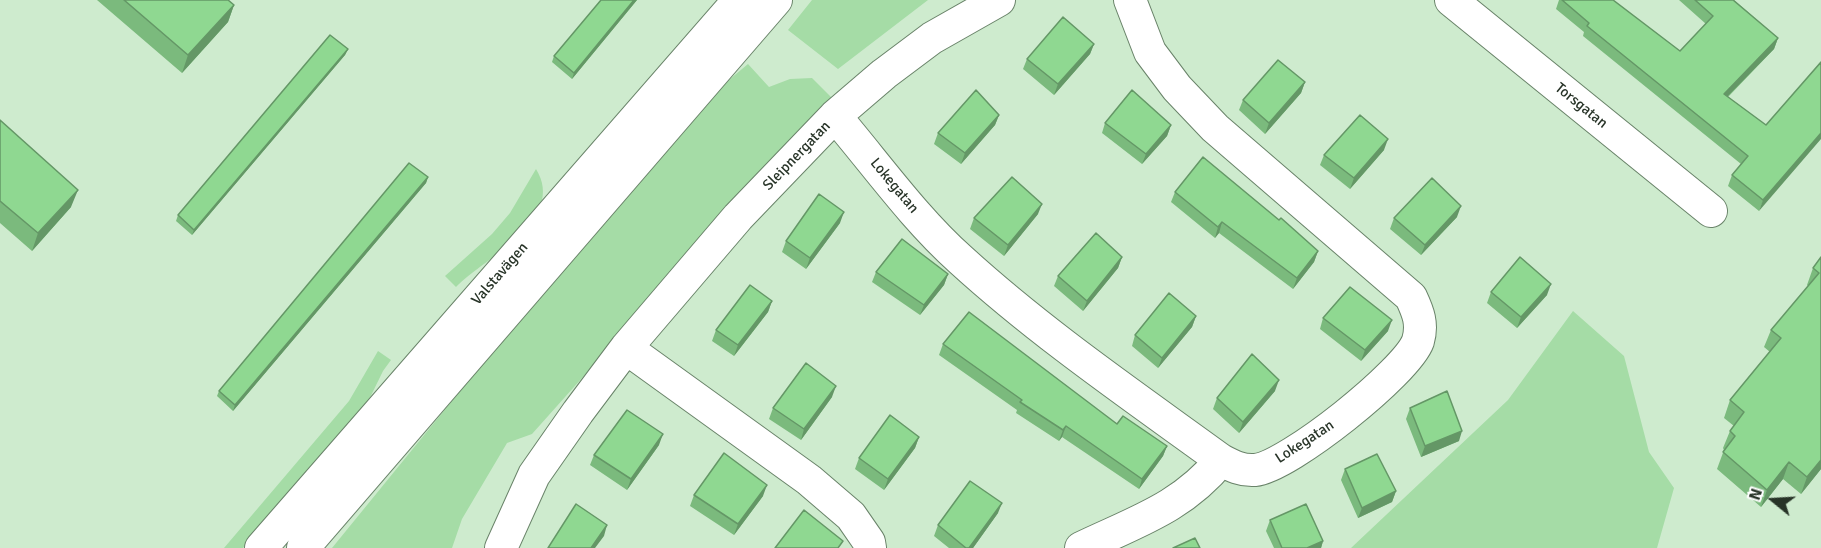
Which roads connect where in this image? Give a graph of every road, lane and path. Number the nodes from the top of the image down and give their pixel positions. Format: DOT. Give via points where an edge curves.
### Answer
graph roads {
  1 [pos="739,0"];
  2 [pos="776,0"];
  3 [pos="999,0"];
  4 [pos="1130,0"];
  5 [pos="1451,0"];
  6 [pos="835,116"];
  7 [pos="1711,211"];
  8 [pos="626,348"];
  9 [pos="1221,460"];
  10 [pos="261,548"];
  11 [pos="303,548"];
  12 [pos="501,548"];
  13 [pos="870,548"];
  14 [pos="1081,548"];
  1 -- 10 [label="street, Valstavägen"];
  2 -- 11 [label="street, Valstavägen"];
  3 -- 6 [label="street, Sleipnergatan" via="932,38"];
  4 -- 9 [label="street, Lokegatan" via="1150,52 1177,88 1224,136 1411,297 1419,315 1417,343 1404,363 1380,388 1319,435 1256,470 1238,469"];
  5 -- 7 [label="street, Torsgatan"];
  6 -- 8 [label="street, Sleipnergatan" via="738,217"];
  6 -- 9 [label="street, Lokegatan" via="960,259"];
  8 -- 12 [label="street, Sleipnergatan" via="534,475"];
  8 -- 13 [label="street" via="809,480 851,516"];
  9 -- 14 [label="street" via="1201,484 1173,504"];
}
